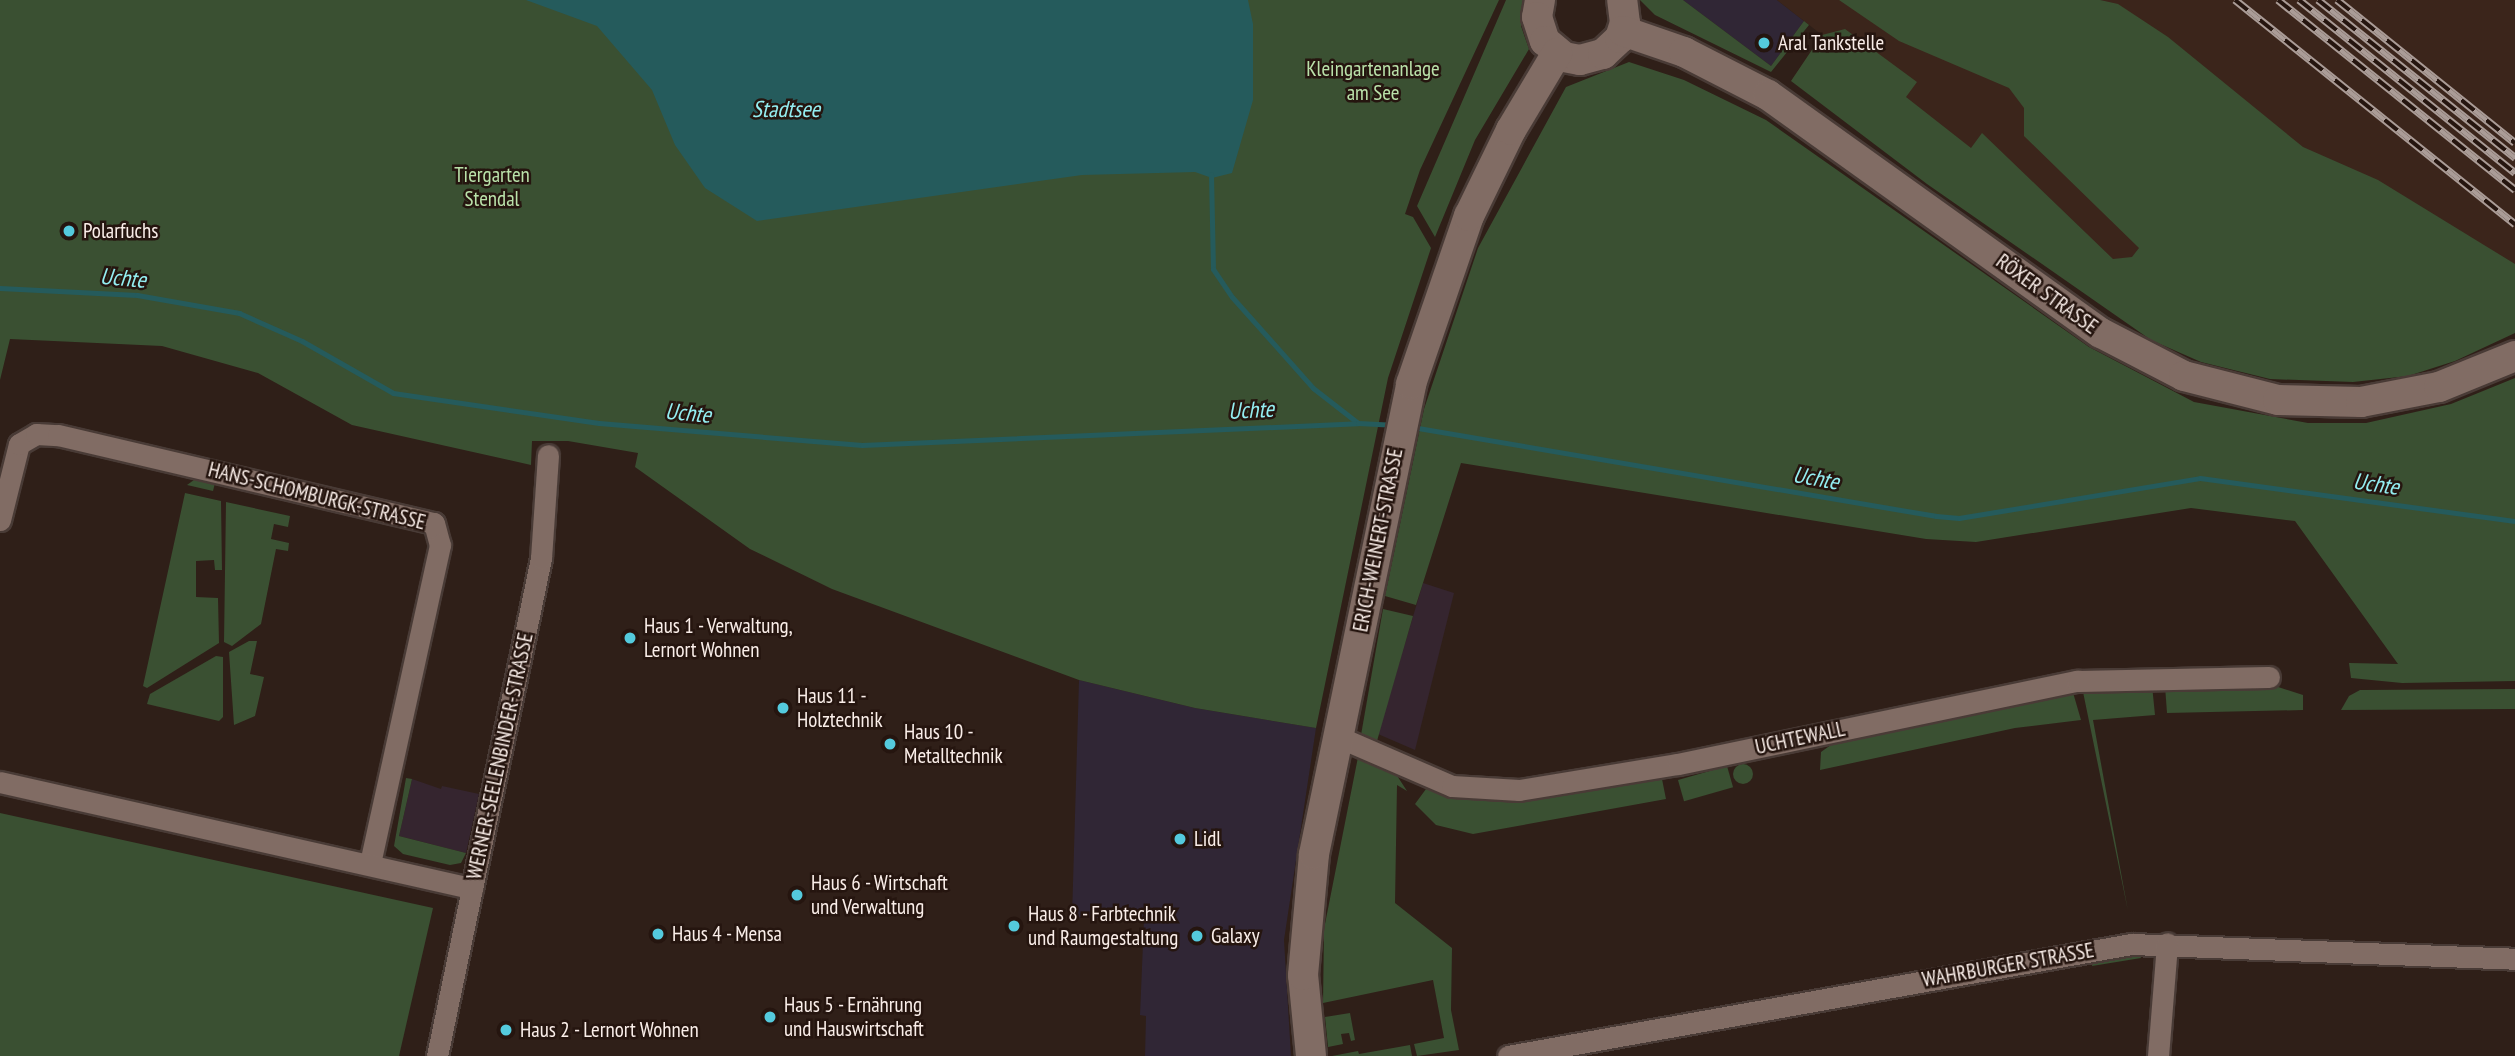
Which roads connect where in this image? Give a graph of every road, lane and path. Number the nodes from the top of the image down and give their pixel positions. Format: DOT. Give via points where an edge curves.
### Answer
graph roads {
  1 [pos="1540,0"];
  2 [pos="1622,0"];
  3 [pos="1623,31"];
  4 [pos="1557,53"];
  5 [pos="2515,356"];
  6 [pos="548,455"];
  7 [pos="0,520"];
  8 [pos="2269,677"];
  9 [pos="1341,738"];
  10 [pos="0,782"];
  11 [pos="370,864"];
  12 [pos="472,888"];
  13 [pos="2167,943"];
  14 [pos="2515,959"];
  15 [pos="437,1056"];
  16 [pos="1311,1056"];
  17 [pos="1508,1056"];
  18 [pos="2158,1056"];
  1 -- 4 [label="street" via="1537,18 1541,34"];
  2 -- 3 [label="street"];
  3 -- 4 [label="street" via="1609,50 1595,58 1572,59"];
  3 -- 5 [label="street, RÖXER STRASSE" via="1717,66 1768,95 2101,333 2184,376 2270,399 2361,402 2439,387"];
  4 -- 9 [label="street, ERICH-WEINERT-STRASSE" via="1511,130 1469,216 1434,308 1396,446"];
  6 -- 12 [label="street, WERNER-SEELENBINDER-STRASSE" via="541,558"];
  7 -- 11 [label="street, HANS-SCHOMBURGK-STRASSE" via="19,444 36,434 58,435 434,523 440,545"];
  8 -- 9 [label="street, UCHTEWALL" via="2077,681 1678,764 1519,790 1452,786"];
  9 -- 16 [label="street, ERICH-WEINERT-STRASSE" via="1306,908 1303,975"];
  10 -- 11 [label="street"];
  11 -- 12 [label="street"];
  12 -- 15 [label="street, WERNER-SEELENBINDER-STRASSE"];
  13 -- 14 [label="street, WAHRBURGER STRASSE"];
  13 -- 17 [label="street, WAHRBURGER STRASSE" via="2102,948"];
  13 -- 18 [label="street"];
}
